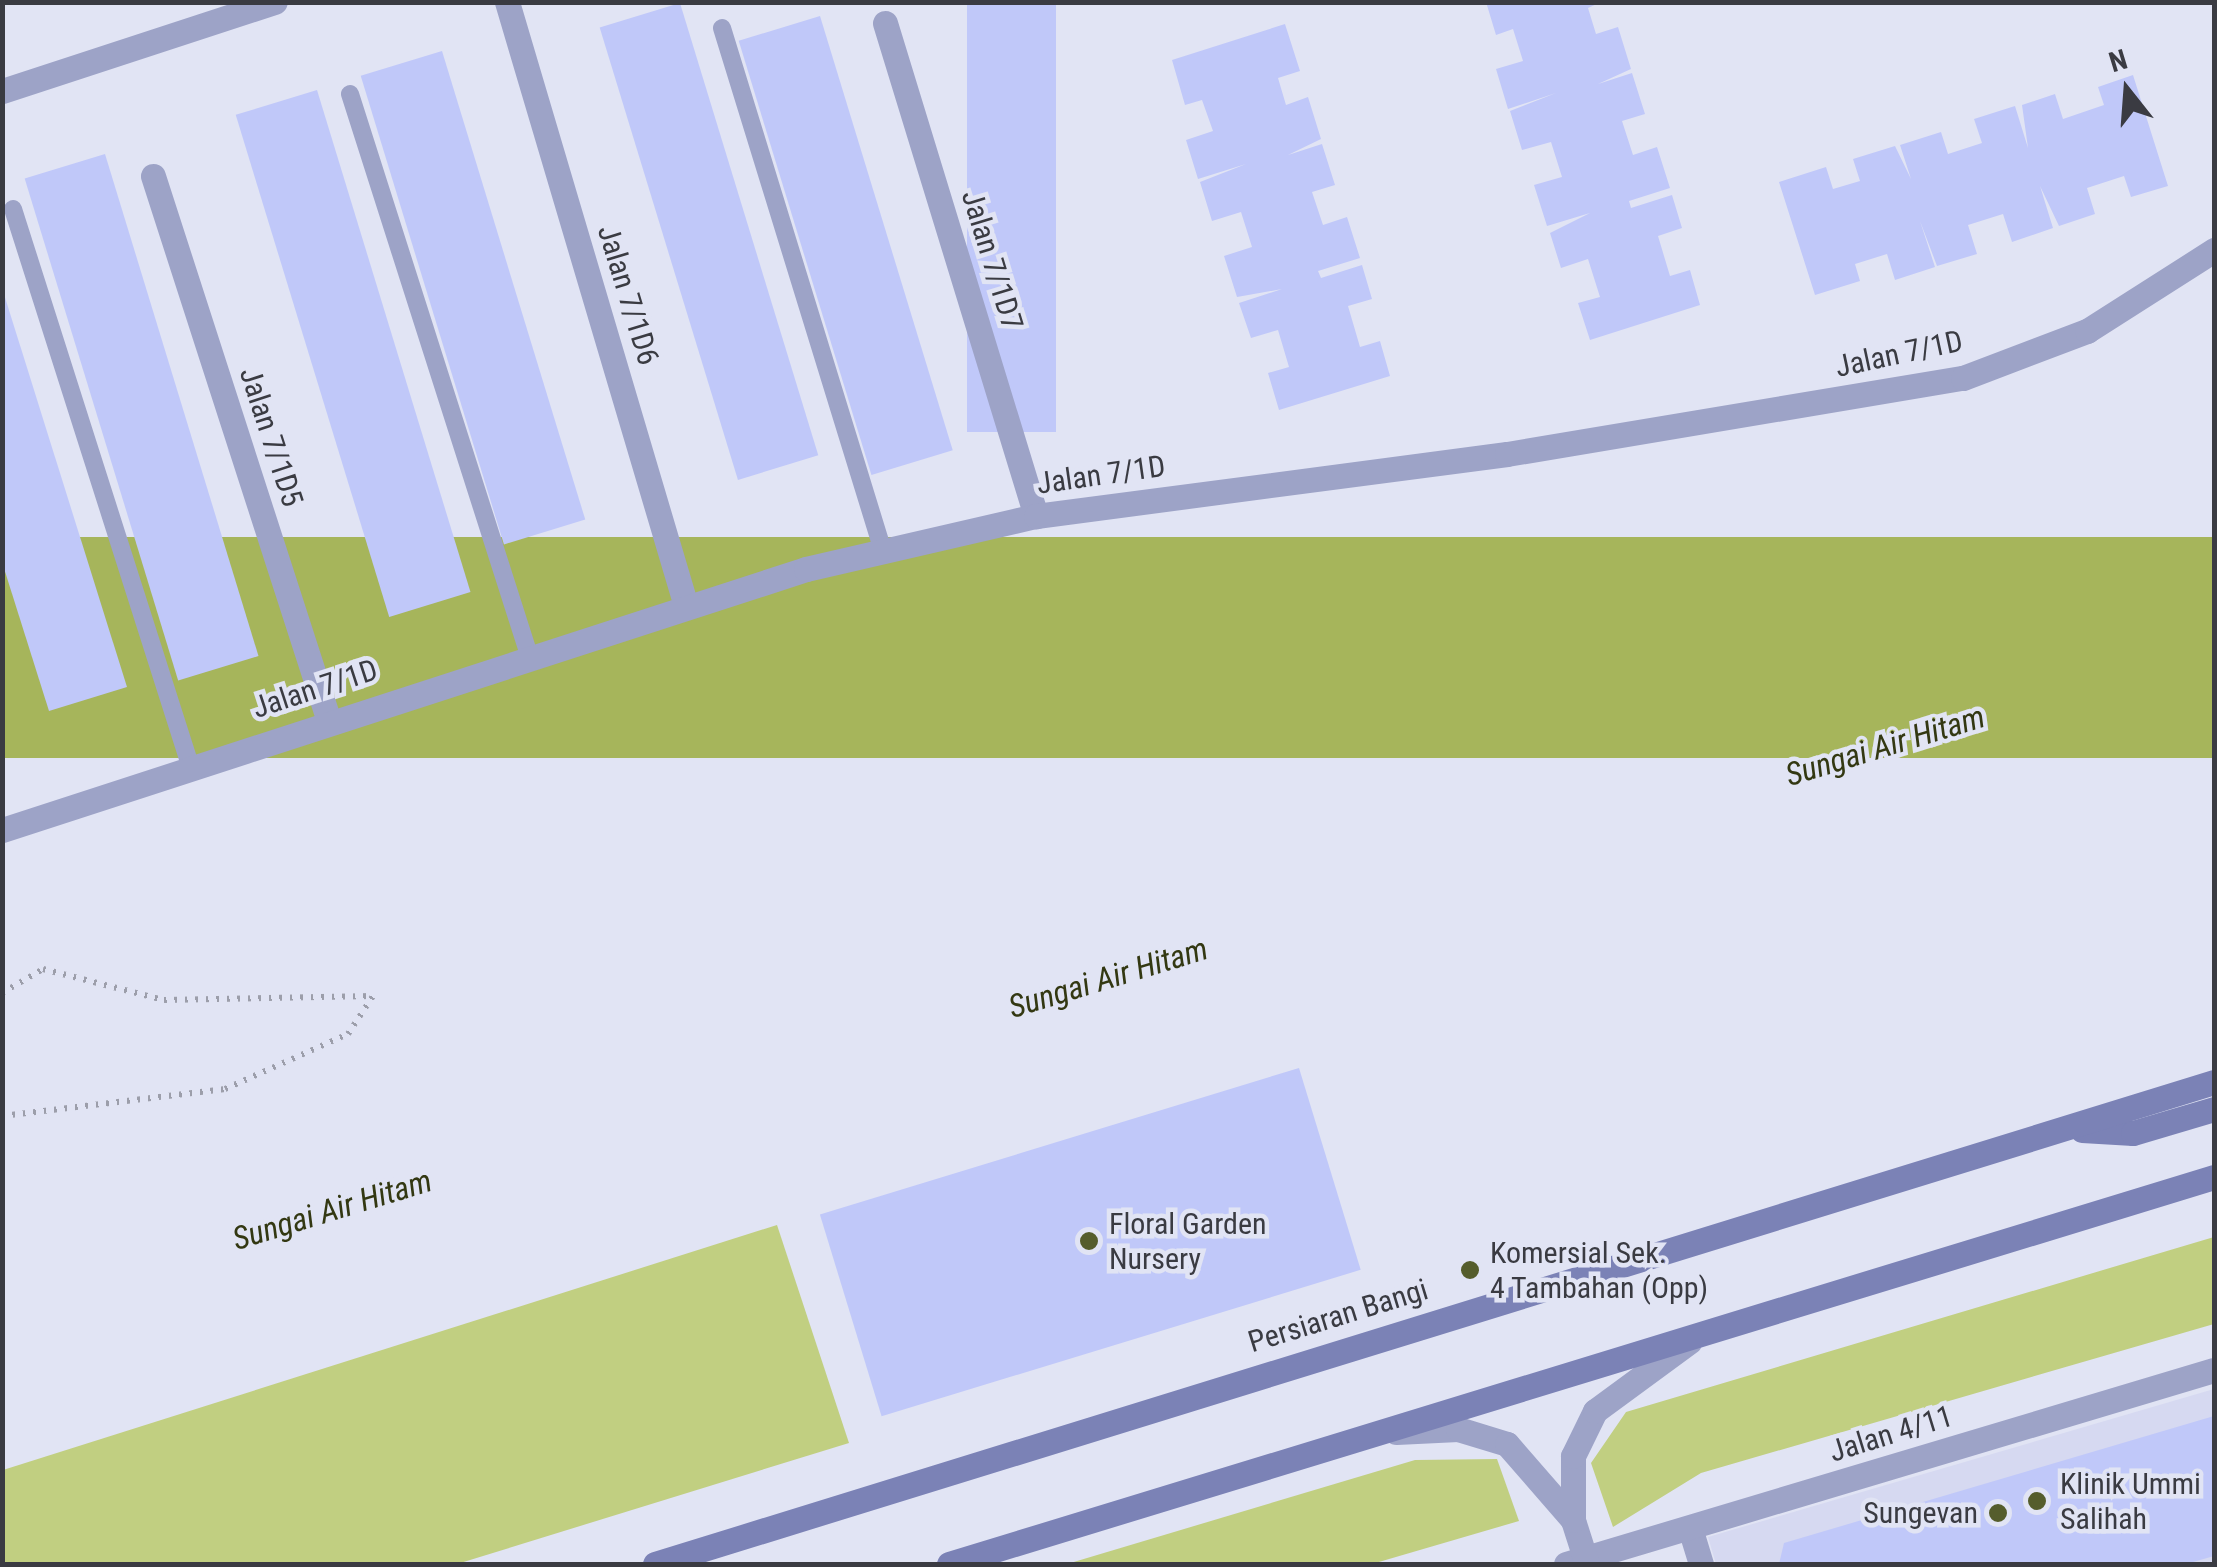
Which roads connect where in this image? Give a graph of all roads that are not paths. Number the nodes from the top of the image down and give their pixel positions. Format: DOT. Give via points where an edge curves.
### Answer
graph roads {
  1 [pos="274,2"];
  2 [pos="507,2"];
  3 [pos="885,23"];
  4 [pos="722,28"];
  5 [pos="2,91"];
  6 [pos="350,94"];
  7 [pos="154,176"];
  8 [pos="13,209"];
  9 [pos="2214,250"];
  10 [pos="1036,516"];
  11 [pos="882,552"];
  12 [pos="686,606"];
  13 [pos="529,655"];
  14 [pos="328,718"];
  15 [pos="190,765"];
  16 [pos="2,830"];
  17 [pos="2214,1082"];
  18 [pos="2214,1108"];
  19 [pos="2062,1129"];
  20 [pos="2214,1177"];
  21 [pos="1702,1334"];
  22 [pos="2214,1370"];
  23 [pos="1376,1434"];
  24 [pos="1574,1520"];
  25 [pos="1690,1528"];
  26 [pos="1579,1563"];
  27 [pos="655,1564"];
  28 [pos="950,1564"];
  29 [pos="1700,1564"];
  1 -- 5 [label="street"];
  2 -- 12 [label="street, Jalan 7/1D6"];
  3 -- 10 [label="street, Jalan 7/1D7"];
  4 -- 11 [label="lane"];
  6 -- 13 [label="lane"];
  7 -- 14 [label="street, Jalan 7/1D5"];
  8 -- 15 [label="lane"];
  9 -- 10 [label="street, Jalan 7/1D" via="2087,331 1963,378 1507,454"];
  10 -- 11 [label="street, Jalan 7/1D"];
  11 -- 12 [label="street, Jalan 7/1D"];
  12 -- 13 [label="street, Jalan 7/1D"];
  13 -- 14 [label="street, Jalan 7/1D"];
  14 -- 15 [label="street, Jalan 7/1D"];
  15 -- 16 [label="street, Jalan 7/1D"];
  17 -- 19 [label="main road, Persiaran Bangi"];
  18 -- 19 [label="main road" via="2133,1133"];
  19 -- 27 [label="main road, Persiaran Bangi"];
  20 -- 21 [label="main road"];
  21 -- 23 [label="main road"];
  21 -- 24 [label="street" via="1595,1411 1573,1456"];
  22 -- 25 [label="street, Jalan 4/11"];
  23 -- 24 [label="street" via="1458,1429 1507,1444"];
  23 -- 28 [label="main road"];
  24 -- 26 [label="street"];
  25 -- 26 [label="street, Jalan 4/11"];
  25 -- 29 [label="street"];
}
